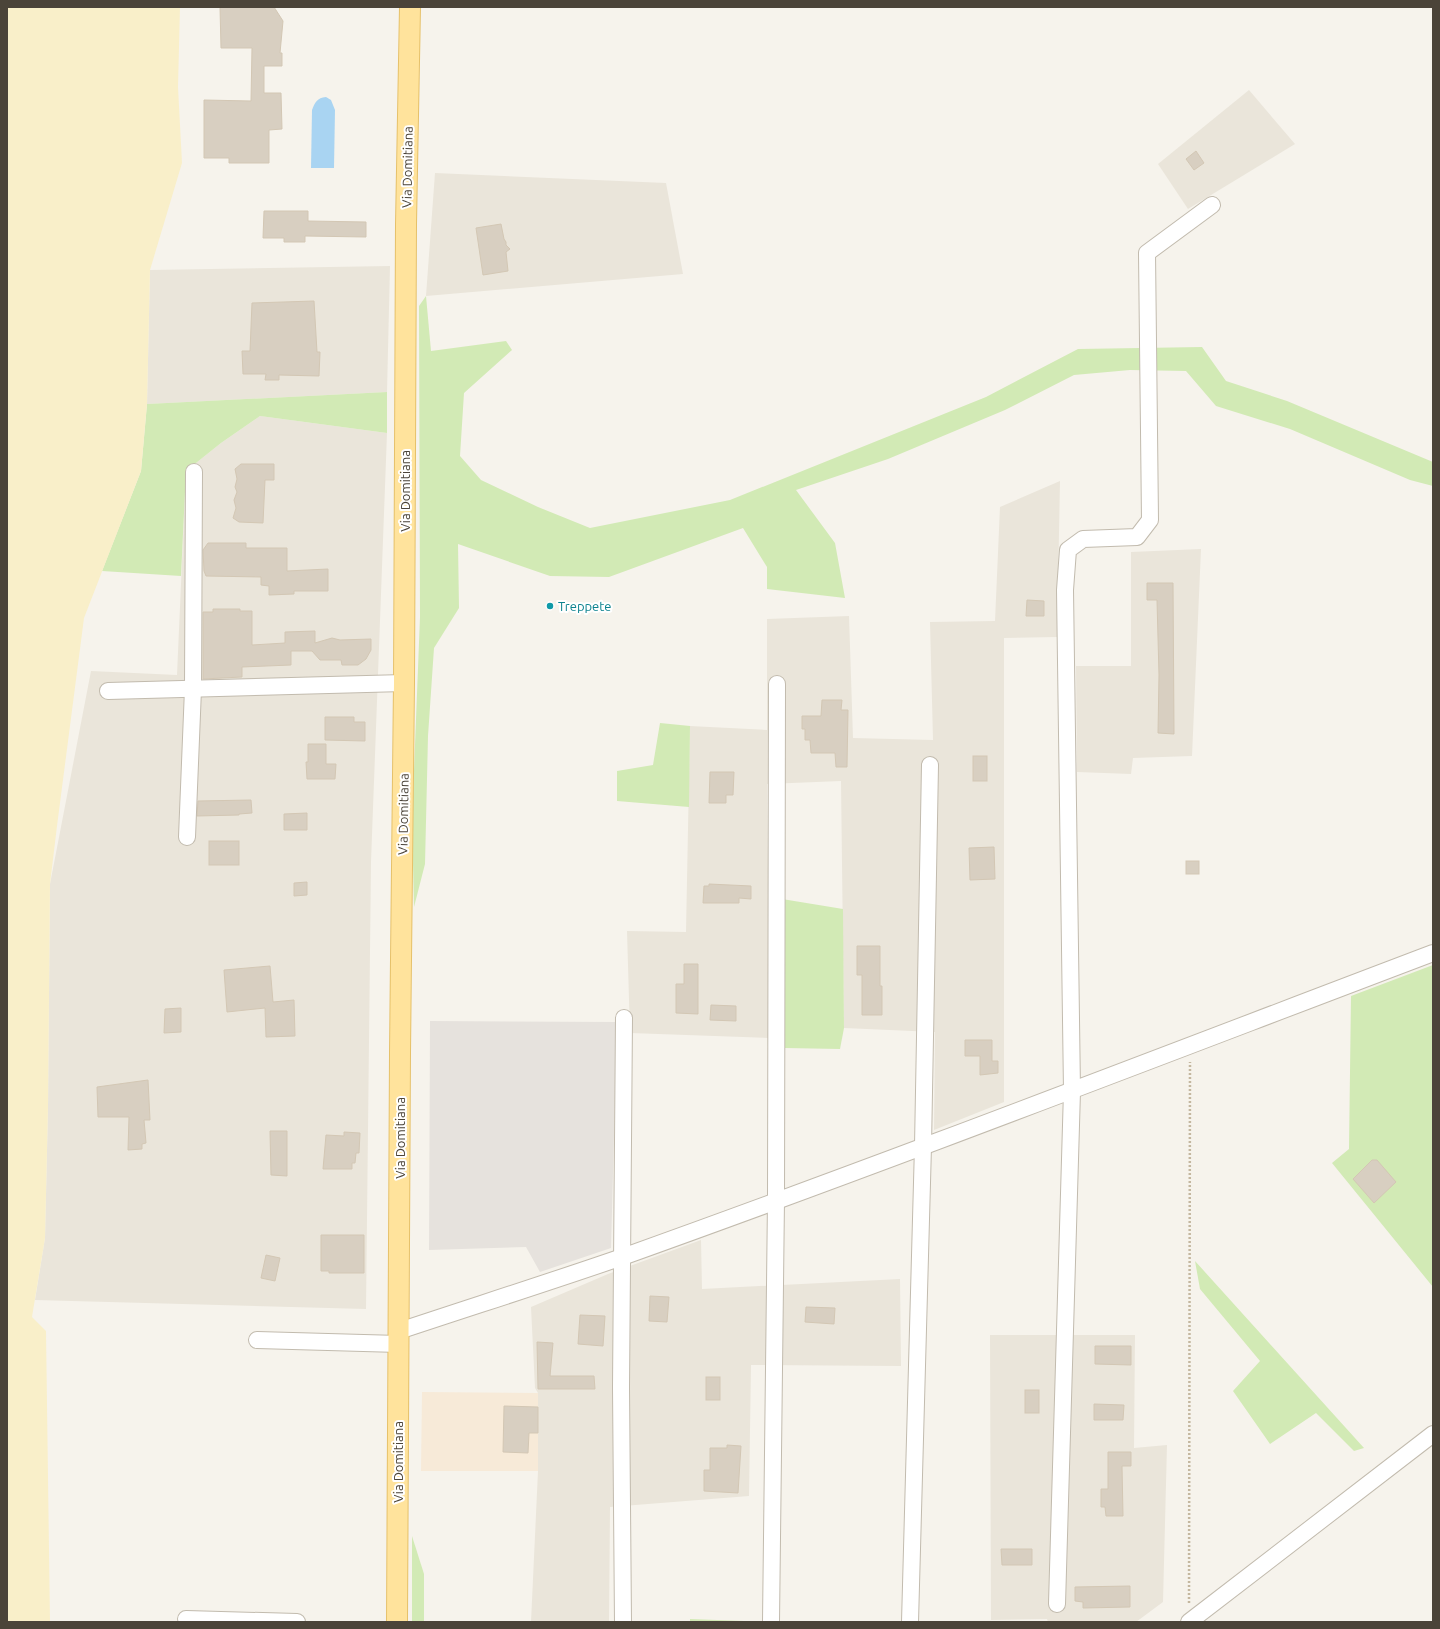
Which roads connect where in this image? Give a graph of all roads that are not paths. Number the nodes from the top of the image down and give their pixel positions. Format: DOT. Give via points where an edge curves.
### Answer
graph roads {
  1 [pos="410,7"];
  2 [pos="1212,205"];
  3 [pos="194,472"];
  4 [pos="404,683"];
  5 [pos="777,684"];
  6 [pos="193,689"];
  7 [pos="108,691"];
  8 [pos="930,765"];
  9 [pos="187,837"];
  10 [pos="1433,952"];
  11 [pos="624,1018"];
  12 [pos="1072,1091"];
  13 [pos="924,1146"];
  14 [pos="776,1200"];
  15 [pos="622,1257"];
  16 [pos="399,1337"];
  17 [pos="257,1340"];
  18 [pos="1433,1434"];
  19 [pos="1057,1604"];
  20 [pos="186,1619"];
  21 [pos="297,1622"];
  22 [pos="397,1622"];
  23 [pos="623,1622"];
  24 [pos="771,1622"];
  25 [pos="910,1622"];
  26 [pos="1189,1622"];
  1 -- 4 [label="main road, Via Domitiana" via="406,224"];
  2 -- 12 [label="street" via="1148,253 1150,520 1138,536 1083,539 1068,550 1065,590"];
  3 -- 6 [label="street"];
  4 -- 6 [label="street"];
  4 -- 16 [label="main road, Via Domitiana"];
  5 -- 14 [label="street"];
  6 -- 7 [label="street"];
  6 -- 9 [label="street"];
  8 -- 13 [label="street"];
  10 -- 12 [label="street"];
  11 -- 15 [label="street"];
  12 -- 13 [label="street"];
  12 -- 19 [label="street"];
  13 -- 14 [label="street"];
  13 -- 25 [label="street"];
  14 -- 15 [label="street"];
  14 -- 24 [label="street"];
  15 -- 16 [label="street"];
  15 -- 23 [label="street"];
  16 -- 17 [label="street"];
  16 -- 22 [label="main road, Via Domitiana"];
  18 -- 26 [label="street"];
  20 -- 21 [label="street"];
}
